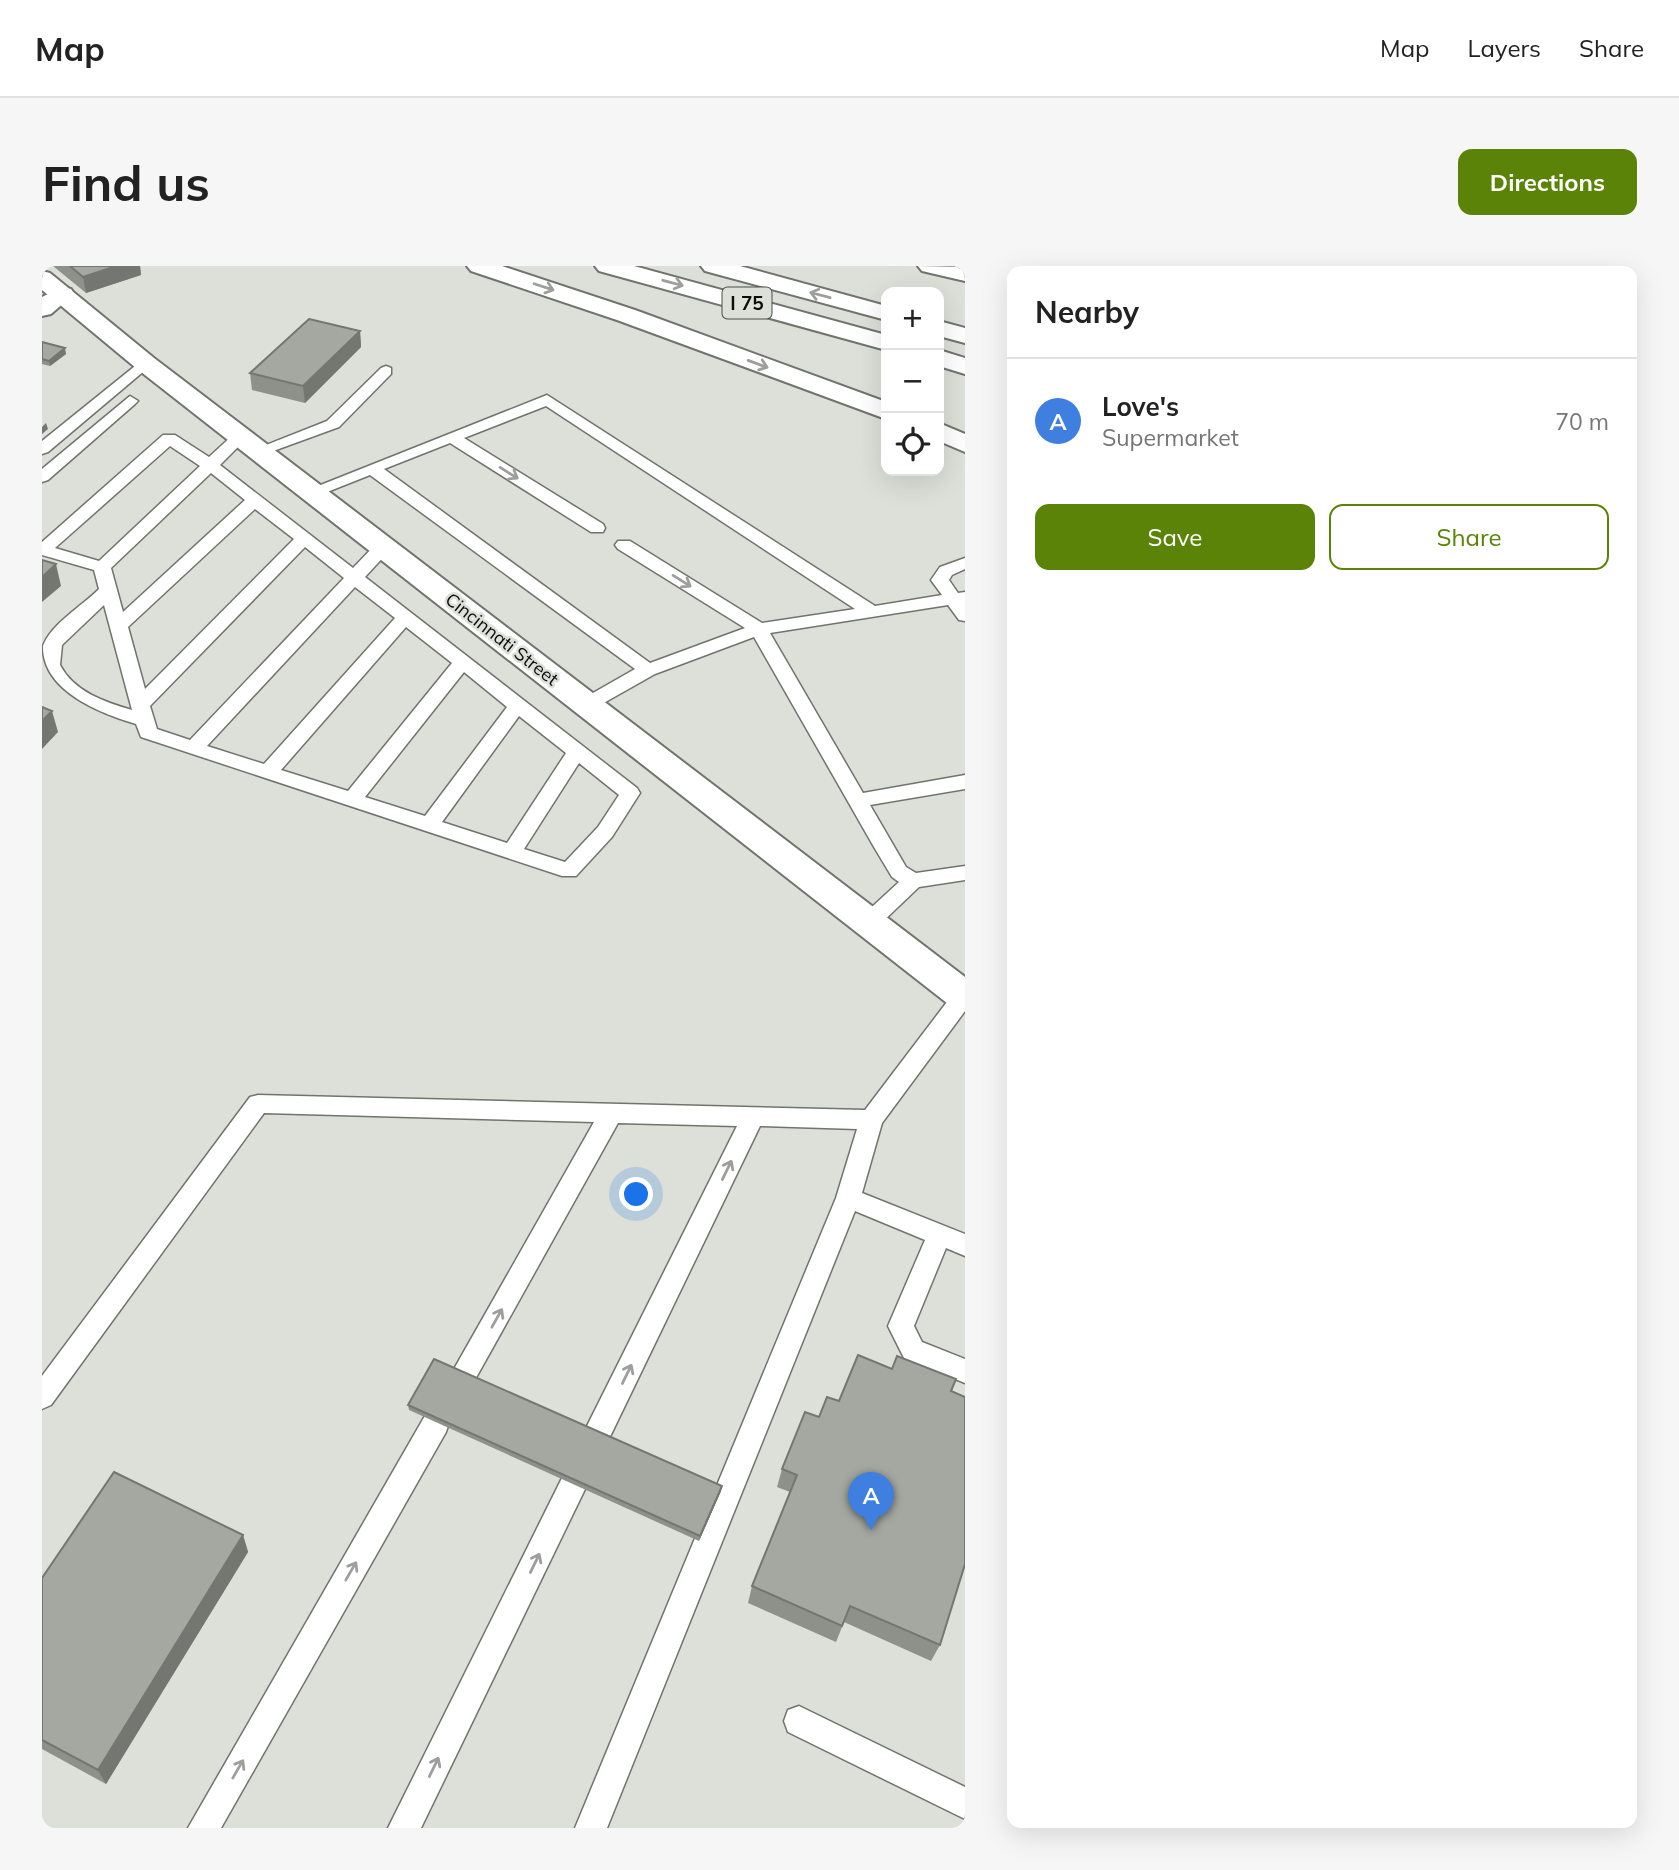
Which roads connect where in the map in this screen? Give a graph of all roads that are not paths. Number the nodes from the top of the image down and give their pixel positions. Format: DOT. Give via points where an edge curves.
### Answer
graph roads {
  1 [pos="479,266"];
  2 [pos="607,266"];
  3 [pos="713,266"];
  4 [pos="934,267"];
  5 [pos="965,275"];
  6 [pos="42,278"];
  7 [pos="52,302"];
  8 [pos="881,312"];
  9 [pos="944,330"];
  10 [pos="965,336"];
  11 [pos="881,342"];
  12 [pos="944,360"];
  13 [pos="145,363"];
  14 [pos="965,366"];
  15 [pos="386,371"];
  16 [pos="130,401"];
  17 [pos="881,409"];
  18 [pos="944,418"];
  19 [pos="965,419"];
  20 [pos="944,433"];
  21 [pos="451,437"];
  22 [pos="965,442"];
  23 [pos="249,444"];
  24 [pos="42,449"];
  25 [pos="210,465"];
  26 [pos="372,468"];
  27 [pos="42,477"];
  28 [pos="311,492"];
  29 [pos="255,499"];
  30 [pos="597,528"];
  31 [pos="304,538"];
  32 [pos="624,545"];
  33 [pos="383,547"];
  34 [pos="42,550"];
  35 [pos="965,563"];
  36 [pos="102,567"];
  37 [pos="355,577"];
  38 [pos="108,592"];
  39 [pos="959,598"];
  40 [pos="871,611"];
  41 [pos="965,616"];
  42 [pos="406,617"];
  43 [pos="118,626"];
  44 [pos="759,629"];
  45 [pos="462,662"];
  46 [pos="648,670"];
  47 [pos="518,705"];
  48 [pos="586,705"];
  49 [pos="142,712"];
  50 [pos="194,748"];
  51 [pos="577,752"];
  52 [pos="268,772"];
  53 [pos="965,782"];
  54 [pos="352,800"];
  55 [pos="858,801"];
  56 [pos="429,825"];
  57 [pos="512,852"];
  58 [pos="965,873"];
  59 [pos="913,881"];
  60 [pos="869,922"];
  61 [pos="964,997"];
  62 [pos="611,1113"];
  63 [pos="753,1117"];
  64 [pos="872,1119"];
  65 [pos="848,1198"];
  66 [pos="939,1235"];
  67 [pos="965,1245"];
  68 [pos="965,1371"];
  69 [pos="463,1377"];
  70 [pos="42,1397"];
  71 [pos="436,1423"];
  72 [pos="596,1436"];
  73 [pos="573,1485"];
  74 [pos="799,1721"];
  75 [pos="965,1803"];
  76 [pos="204,1828"];
  77 [pos="404,1828"];
  78 [pos="591,1828"];
  1 -- 17 [label="main road, one-way"];
  2 -- 11 [label="main road, I 75, one-way"];
  8 -- 3 [label="main road, I 75, one-way"];
  4 -- 5 [label="main road"];
  6 -- 7 [label="main road, Cincinnati Street"];
  7 -- 13 [label="main road, Cincinnati Street"];
  9 -- 10 [label="main road"];
  12 -- 14 [label="main road"];
  13 -- 23 [label="main road, Cincinnati Street"];
  13 -- 24 [label="lane"];
  15 -- 23 [label="lane" via="333,424"];
  16 -- 27 [label="lane"];
  18 -- 19 [label="main road"];
  20 -- 22 [label="main road"];
  21 -- 26 [label="lane"];
  21 -- 30 [label="lane, one-way"];
  21 -- 40 [label="lane" via="547,400"];
  23 -- 25 [label="lane"];
  23 -- 28 [label="main road, Cincinnati Street"];
  25 -- 29 [label="lane"];
  25 -- 34 [label="lane" via="169,439"];
  25 -- 36 [label="lane"];
  26 -- 28 [label="lane"];
  26 -- 46 [label="lane"];
  28 -- 33 [label="main road, Cincinnati Street"];
  29 -- 31 [label="lane"];
  29 -- 43 [label="lane"];
  31 -- 37 [label="lane"];
  31 -- 49 [label="lane"];
  32 -- 44 [label="lane, one-way"];
  33 -- 37 [label="lane"];
  33 -- 48 [label="main road, Cincinnati Street"];
  34 -- 36 [label="lane"];
  35 -- 39 [label="lane" via="946,570 940,580"];
  36 -- 38 [label="lane"];
  37 -- 42 [label="lane"];
  37 -- 50 [label="lane"];
  38 -- 43 [label="lane"];
  38 -- 49 [label="lane" via="58,638 45,665 49,679 73,697"];
  39 -- 40 [label="lane"];
  39 -- 41 [label="lane"];
  40 -- 44 [label="lane"];
  42 -- 45 [label="lane"];
  42 -- 52 [label="lane"];
  43 -- 49 [label="lane"];
  44 -- 46 [label="lane"];
  44 -- 55 [label="lane"];
  45 -- 47 [label="lane"];
  45 -- 54 [label="lane"];
  46 -- 48 [label="lane"];
  47 -- 51 [label="lane"];
  47 -- 56 [label="lane"];
  48 -- 60 [label="main road, Cincinnati Street"];
  49 -- 50 [label="lane" via="148,733"];
  50 -- 52 [label="lane"];
  51 -- 57 [label="lane"];
  51 -- 57 [label="lane" via="630,793 605,832 569,871"];
  52 -- 54 [label="lane"];
  53 -- 55 [label="lane"];
  54 -- 56 [label="lane"];
  55 -- 59 [label="lane" via="899,872"];
  56 -- 57 [label="lane"];
  58 -- 59 [label="lane"];
  59 -- 60 [label="lane"];
  60 -- 61 [label="main road, Cincinnati Street"];
  61 -- 64 [label="lane"];
  62 -- 63 [label="lane"];
  69 -- 62 [label="lane, one-way"];
  62 -- 70 [label="lane" via="258,1104"];
  63 -- 64 [label="lane"];
  72 -- 63 [label="lane, one-way"];
  64 -- 65 [label="lane"];
  65 -- 66 [label="lane"];
  65 -- 78 [label="lane"];
  66 -- 67 [label="lane"];
  66 -- 68 [label="lane" via="901,1326 913,1350"];
  76 -- 71 [label="lane, one-way"];
  77 -- 73 [label="lane, one-way"];
  74 -- 75 [label="lane"];
}
